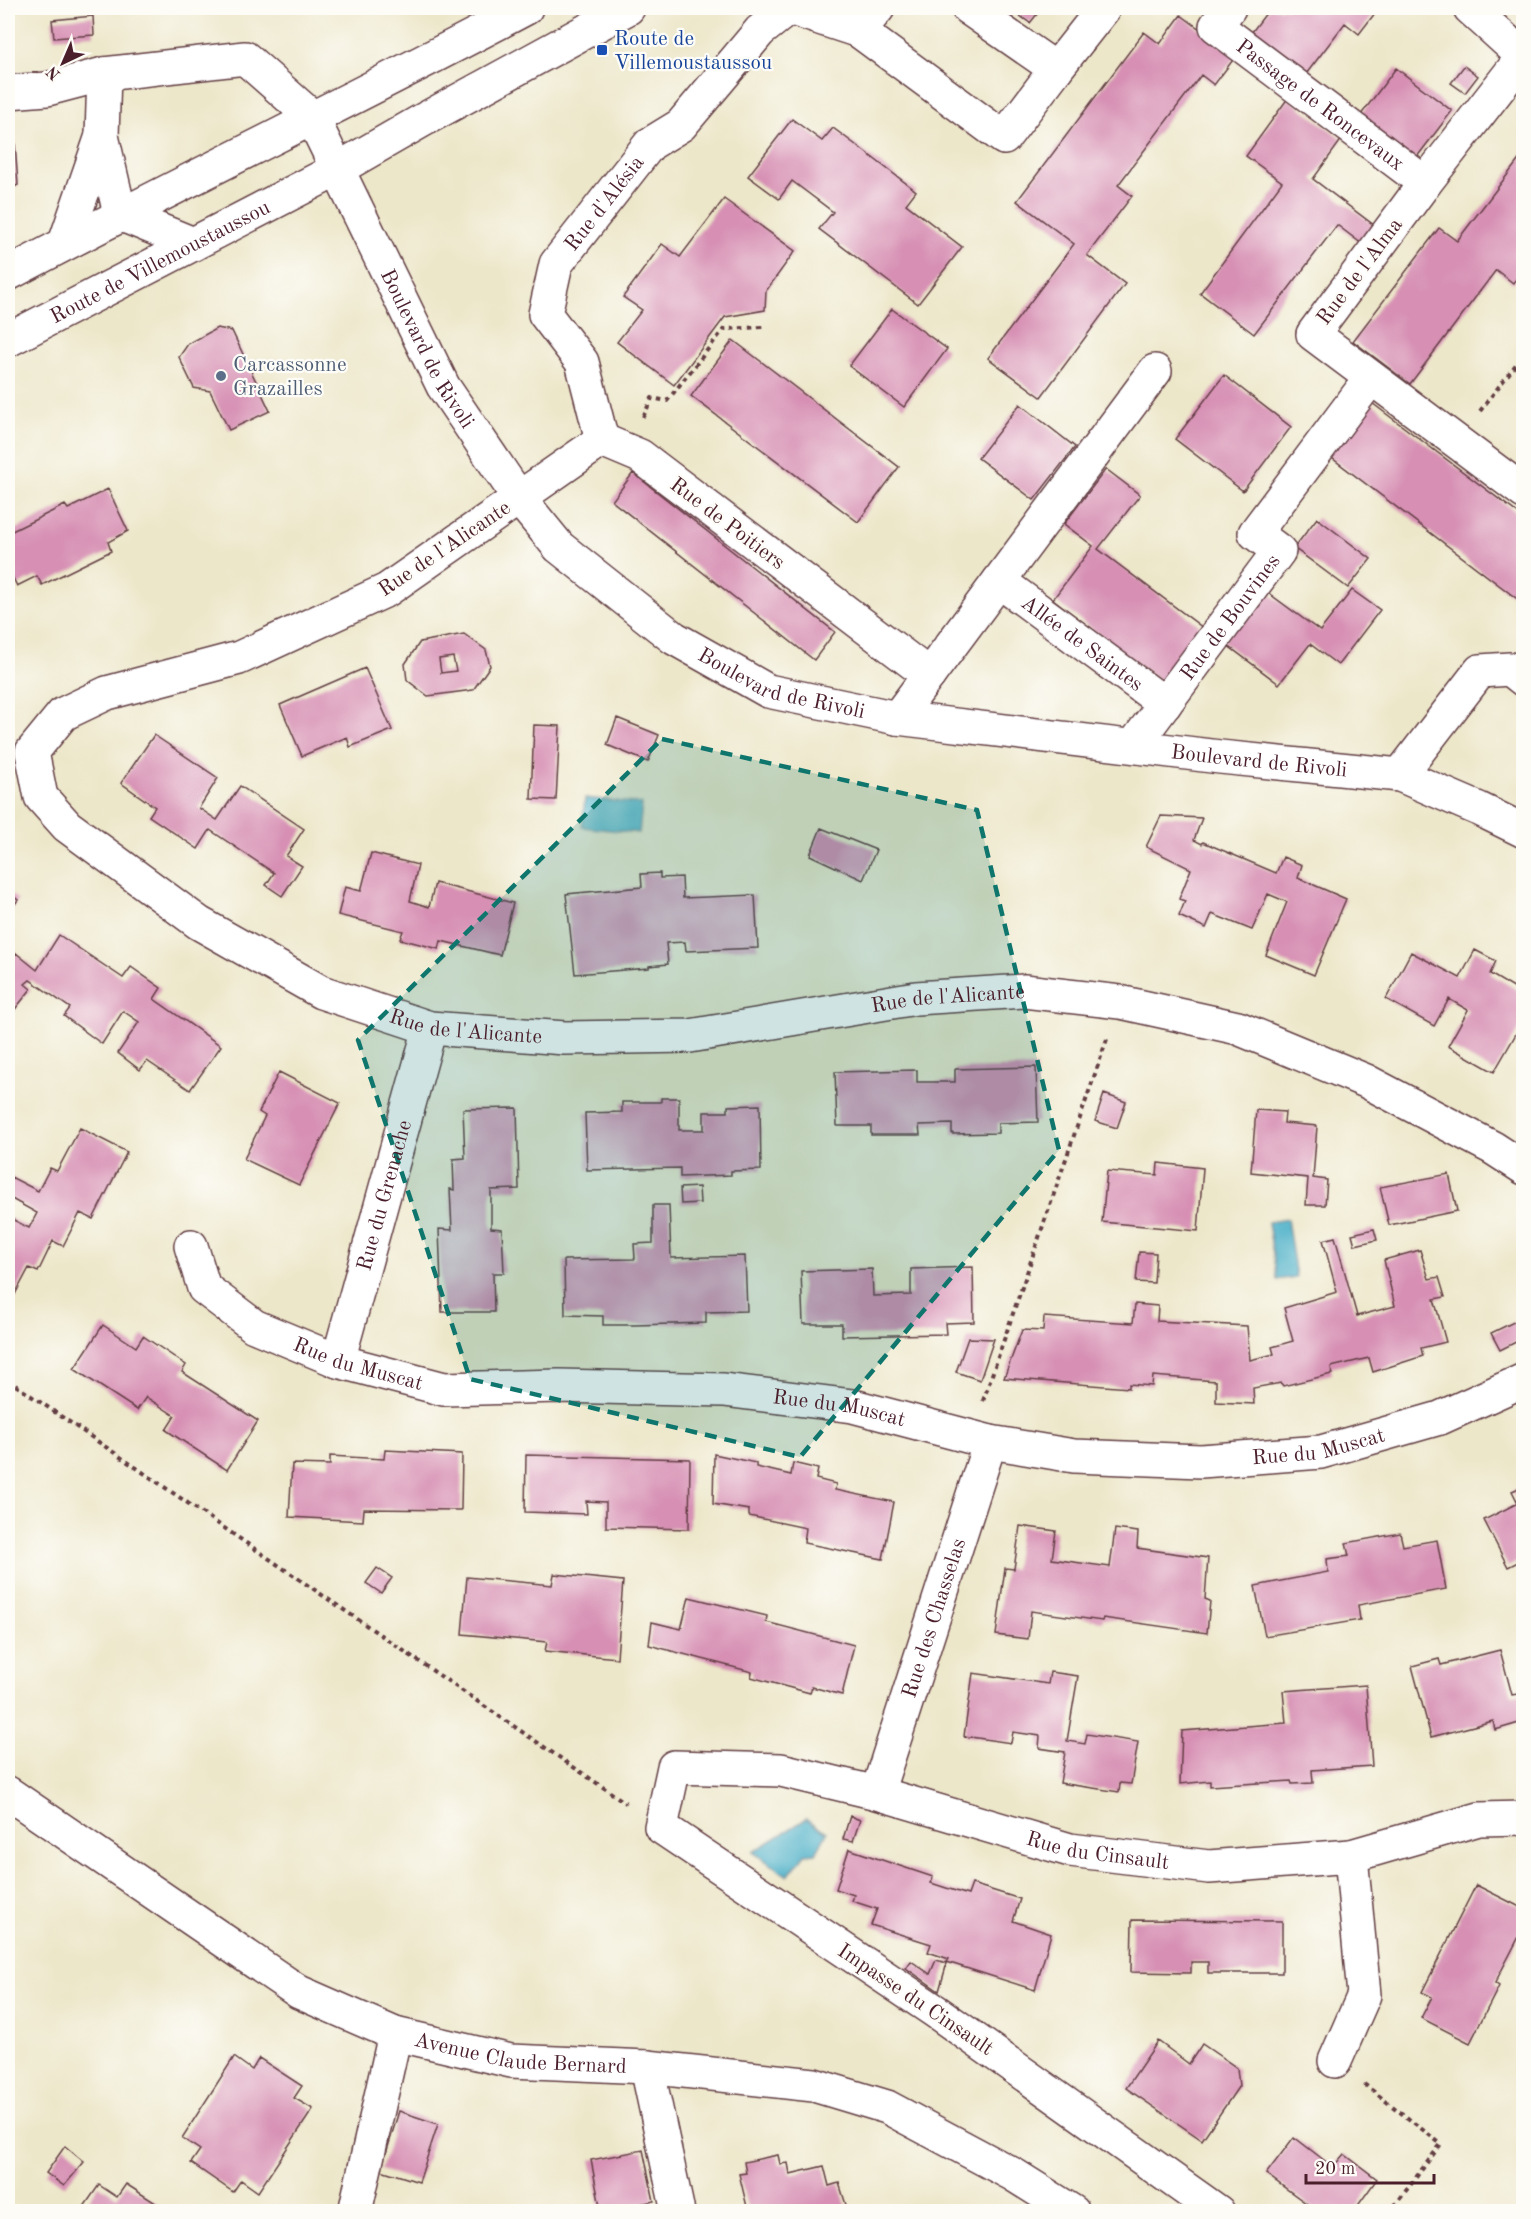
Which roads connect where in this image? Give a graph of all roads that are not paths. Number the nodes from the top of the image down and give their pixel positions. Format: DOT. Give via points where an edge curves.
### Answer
graph roads {
  1 [pos="526,8"];
  2 [pos="628,8"];
  3 [pos="788,8"];
  4 [pos="968,8"];
  5 [pos="1104,8"];
  6 [pos="1470,8"];
  7 [pos="1223,17"];
  8 [pos="869,19"];
  9 [pos="1523,57"];
  10 [pos="1056,69"];
  11 [pos="104,74"];
  12 [pos="8,92"];
  13 [pos="312,117"];
  14 [pos="102,136"];
  15 [pos="336,170"];
  16 [pos="1425,183"];
  17 [pos="120,214"];
  18 [pos="65,243"];
  19 [pos="193,244"];
  20 [pos="8,274"];
  21 [pos="8,340"];
  22 [pos="1155,371"];
  23 [pos="1371,378"];
  24 [pos="615,446"];
  25 [pos="1524,492"];
  26 [pos="519,498"];
  27 [pos="999,581"];
  28 [pos="1519,667"];
  29 [pos="929,675"];
  30 [pos="1165,704"];
  31 [pos="897,718"];
  32 [pos="1134,745"];
  33 [pos="1400,775"];
  34 [pos="1524,831"];
  35 [pos="430,1028"];
  36 [pos="1524,1168"];
  37 [pos="191,1246"];
  38 [pos="338,1361"];
  39 [pos="1524,1380"];
  40 [pos="981,1439"];
  41 [pos="8,1793"];
  42 [pos="877,1793"];
  43 [pos="1524,1818"];
  44 [pos="661,1827"];
  45 [pos="1352,1856"];
  46 [pos="395,2034"];
  47 [pos="1335,2061"];
  48 [pos="647,2067"];
  49 [pos="356,2211"];
  50 [pos="678,2211"];
  51 [pos="1073,2211"];
  52 [pos="1218,2211"];
  1 -- 13 [label="street"];
  2 -- 15 [label="street, Route de Villemoustaussou"];
  3 -- 8 [label="street, Rue d'Alésia"];
  3 -- 24 [label="street, Rue d'Alésia" via="760,31 681,124 650,144 556,264 545,314 582,362"];
  4 -- 10 [label="street"];
  5 -- 10 [label="street, Rue d'Alésia"];
  6 -- 9 [label="street"];
  7 -- 16 [label="street, Passage de Roncevaux"];
  8 -- 10 [label="street, Rue d'Alésia" via="1004,138"];
  9 -- 16 [label="street, Rue de l'Alma"];
  11 -- 12 [label="street" via="47,89"];
  11 -- 13 [label="street" via="245,58"];
  11 -- 14 [label="street"];
  13 -- 15 [label="street, Boulevard de Rivoli"];
  13 -- 17 [label="street"];
  14 -- 17 [label="street"];
  14 -- 18 [label="street"];
  15 -- 19 [label="street, Route de Villemoustaussou"];
  15 -- 26 [label="street, Boulevard de Rivoli" via="443,386"];
  16 -- 23 [label="street, Rue de l'Alma" via="1313,334"];
  17 -- 18 [label="street"];
  17 -- 19 [label="street"];
  18 -- 20 [label="street"];
  19 -- 21 [label="street, Route de Villemoustaussou"];
  22 -- 27 [label="street"];
  23 -- 25 [label="street, Rue de l'Alma"];
  23 -- 30 [label="street, Rue de Bouvines" via="1255,533 1279,551"];
  24 -- 26 [label="street"];
  24 -- 29 [label="street, Rue de Poitiers" via="640,456"];
  26 -- 31 [label="street, Boulevard de Rivoli" via="559,547 674,638 768,691"];
  26 -- 35 [label="street, Rue de l'Alicante" via="387,590 239,658 107,693 63,714 32,752 41,797 67,826 199,923 321,992"];
  27 -- 29 [label="street"];
  27 -- 30 [label="street, Allée de Saintes"];
  28 -- 33 [label="street" via="1480,671"];
  29 -- 31 [label="street"];
  30 -- 32 [label="street, Rue de Bouvines"];
  31 -- 32 [label="street, Boulevard de Rivoli"];
  32 -- 33 [label="street, Boulevard de Rivoli"];
  33 -- 34 [label="street, Boulevard de Rivoli"];
  35 -- 36 [label="street, Rue de l'Alicante" via="565,1038 690,1036 916,998 1024,991 1119,1002 1238,1028 1366,1081"];
  35 -- 38 [label="street, Rue du Grenache"];
  37 -- 38 [label="street, Rue du Muscat" via="204,1288 254,1326"];
  38 -- 40 [label="street, Rue du Muscat" via="444,1389 559,1386 736,1392 853,1406"];
  39 -- 40 [label="street, Rue du Muscat" via="1440,1418 1321,1452 1201,1461 1074,1456"];
  40 -- 42 [label="street, Rue des Chasselas"];
  41 -- 46 [label="street, Avenue Claude Bernard" via="299,1992"];
  42 -- 44 [label="street, Rue du Cinsault" via="781,1770 674,1767"];
  42 -- 45 [label="street, Rue du Cinsault" via="1070,1850 1209,1867"];
  43 -- 45 [label="street, Rue du Cinsault" via="1479,1819"];
  44 -- 52 [label="street, Impasse du Cinsault" via="935,2011"];
  45 -- 47 [label="street" via="1364,1995"];
  46 -- 48 [label="street, Avenue Claude Bernard" via="511,2061"];
  46 -- 49 [label="street"];
  48 -- 50 [label="street"];
  48 -- 51 [label="street, Avenue Claude Bernard" via="814,2085 887,2107"];
}
